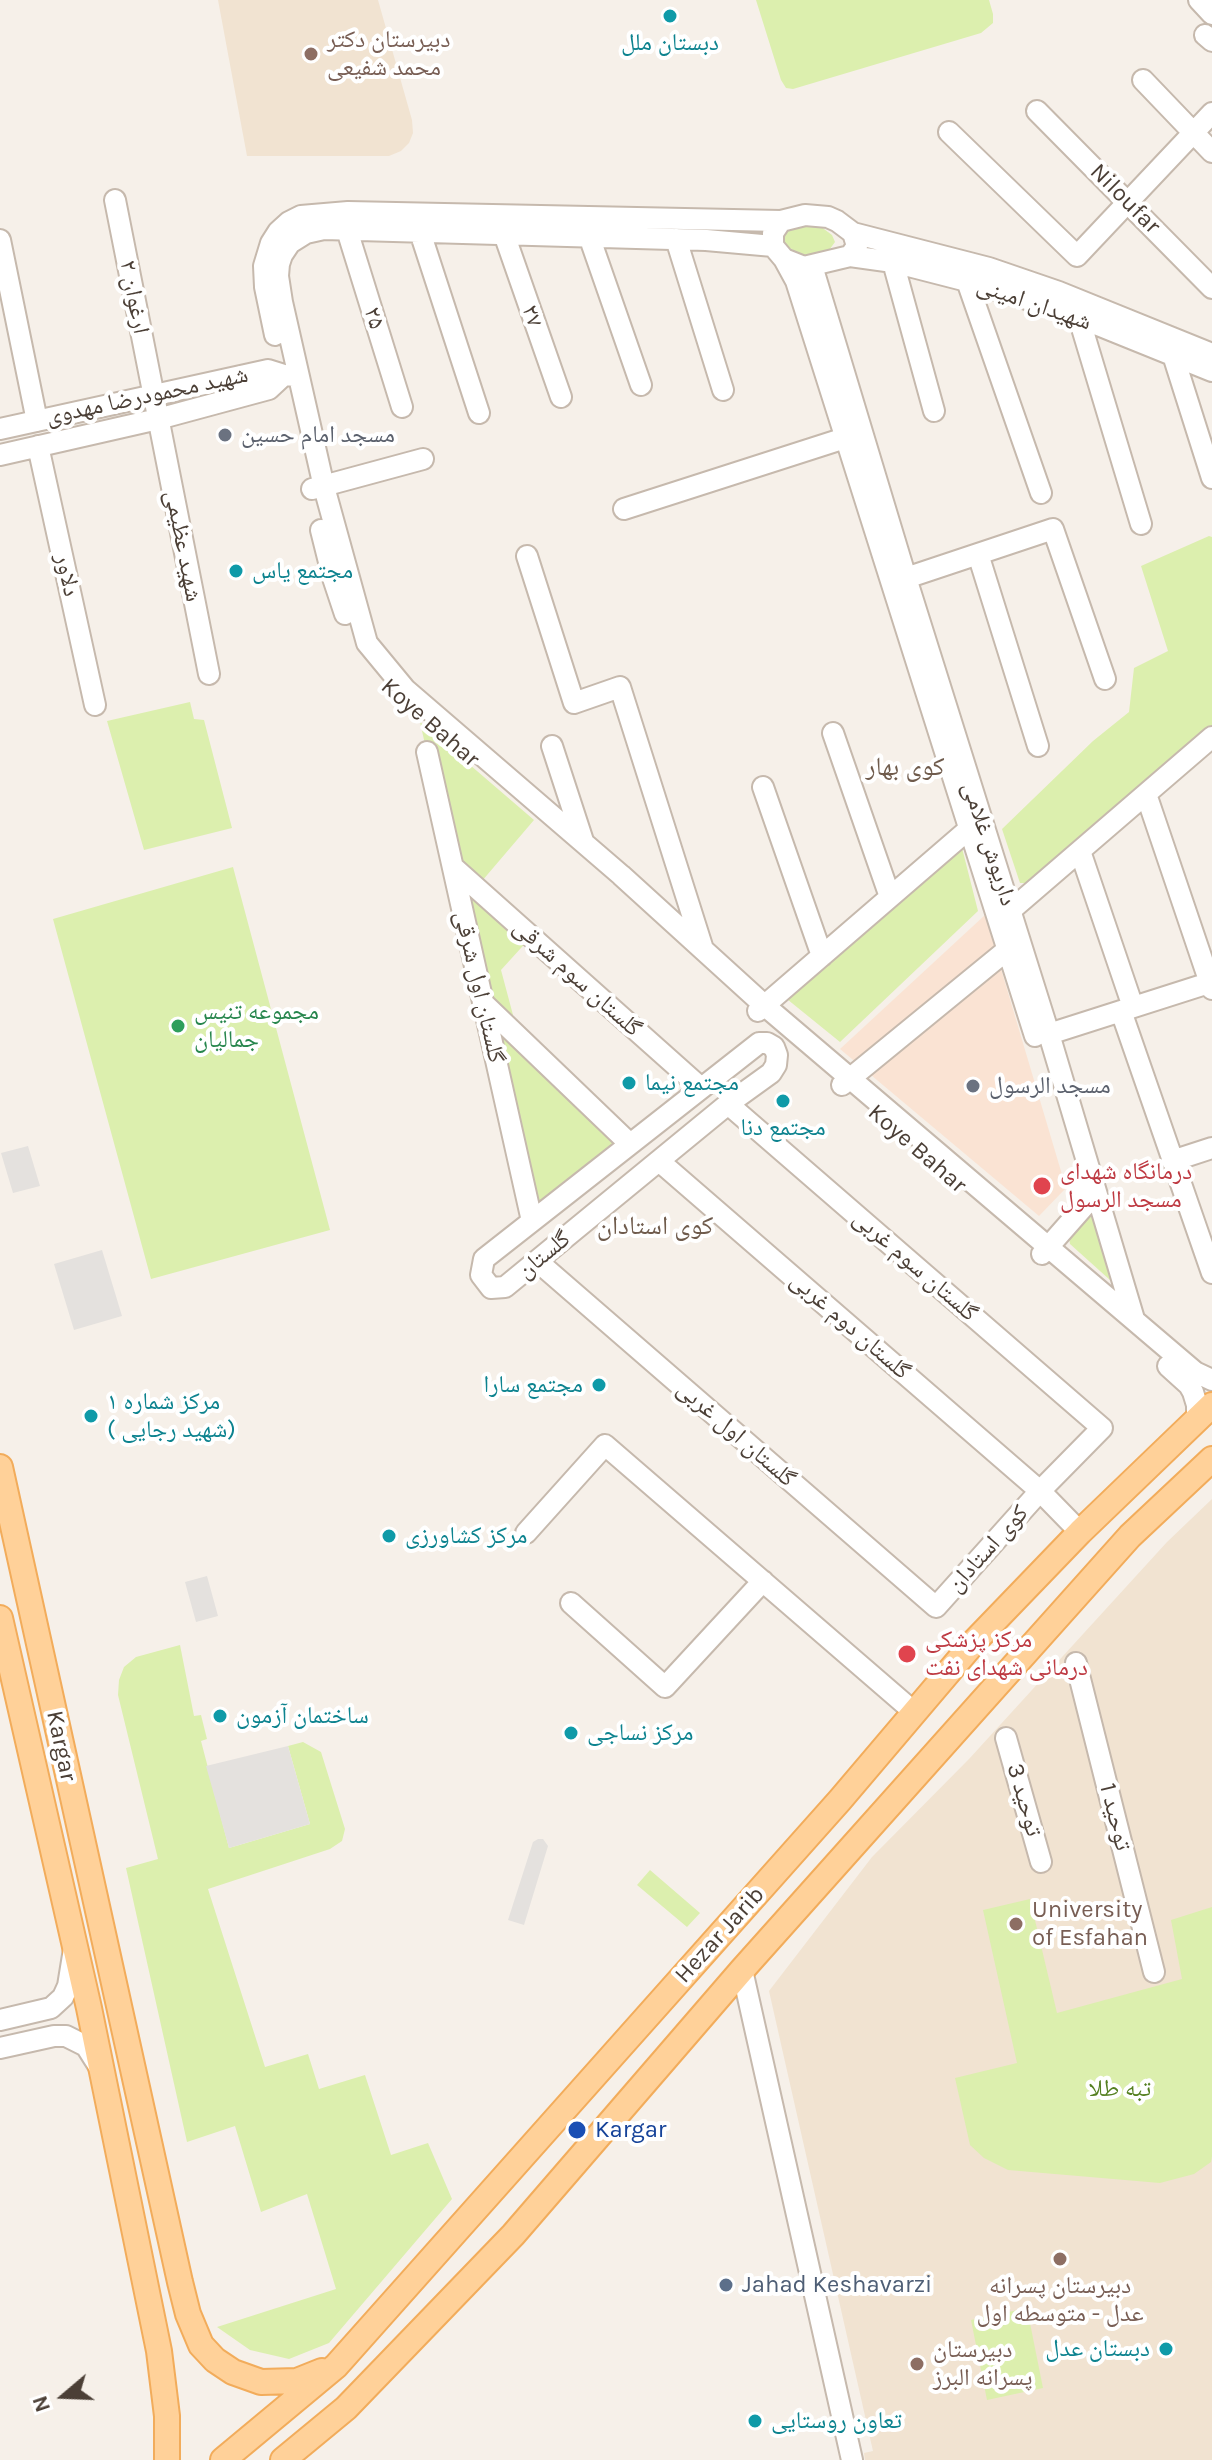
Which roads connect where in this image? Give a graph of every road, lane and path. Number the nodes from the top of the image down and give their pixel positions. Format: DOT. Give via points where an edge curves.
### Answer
graph roads {
  1 [pos="1199,0"];
  2 [pos="1212,14"];
  3 [pos="1143,80"];
  4 [pos="1037,111"];
  5 [pos="1212,113"];
  6 [pos="949,132"];
  7 [pos="1193,133"];
  8 [pos="1212,152"];
  9 [pos="115,200"];
  10 [pos="1128,202"];
  11 [pos="781,221"];
  12 [pos="347,230"];
  13 [pos="420,232"];
  14 [pos="853,233"];
  15 [pos="504,234"];
  16 [pos="589,236"];
  17 [pos="676,239"];
  18 [pos="0,240"];
  19 [pos="779,253"];
  20 [pos="850,256"];
  21 [pos="893,262"];
  22 [pos="812,266"];
  23 [pos="967,281"];
  24 [pos="1212,288"];
  25 [pos="1079,318"];
  26 [pos="1212,354"];
  27 [pos="1173,355"];
  28 [pos="1212,371"];
  29 [pos="291,376"];
  30 [pos="641,385"];
  31 [pos="723,390"];
  32 [pos="153,395"];
  33 [pos="561,397"];
  34 [pos="402,407"];
  35 [pos="934,411"];
  36 [pos="479,413"];
  37 [pos="158,419"];
  38 [pos="37,421"];
  39 [pos="0,429"];
  40 [pos="845,438"];
  41 [pos="38,446"];
  42 [pos="0,455"];
  43 [pos="423,459"];
  44 [pos="1212,478"];
  45 [pos="318,488"];
  46 [pos="1041,493"];
  47 [pos="624,509"];
  48 [pos="1141,524"];
  49 [pos="978,554"];
  50 [pos="527,556"];
  51 [pos="906,578"];
  52 [pos="209,674"];
  53 [pos="1105,679"];
  54 [pos="95,705"];
  55 [pos="833,733"];
  56 [pos="1212,737"];
  57 [pos="552,746"];
  58 [pos="1038,746"];
  59 [pos="427,752"];
  60 [pos="953,753"];
  61 [pos="763,787"];
  62 [pos="1146,794"];
  63 [pos="969,829"];
  64 [pos="584,843"];
  65 [pos="1080,851"];
  66 [pos="453,867"];
  67 [pos="890,897"];
  68 [pos="1010,911"];
  69 [pos="1007,950"];
  70 [pos="699,951"];
  71 [pos="822,956"];
  72 [pos="1211,984"];
  73 [pos="482,1002"];
  74 [pos="761,1008"];
  75 [pos="1127,1009"];
  76 [pos="1049,1034"];
  77 [pos="846,1081"];
  78 [pos="701,1088"];
  79 [pos="728,1104"];
  80 [pos="630,1144"];
  81 [pos="1212,1148"];
  82 [pos="659,1161"];
  83 [pos="1172,1161"];
  84 [pos="1091,1194"];
  85 [pos="532,1221"];
  86 [pos="1045,1251"];
  87 [pos="537,1261"];
  88 [pos="1212,1273"];
  89 [pos="1130,1324"];
  90 [pos="1212,1380"];
  91 [pos="1204,1413"];
  92 [pos="1102,1428"];
  93 [pos="1212,1459"];
  94 [pos="0,1467"];
  95 [pos="1040,1491"];
  96 [pos="1080,1532"];
  97 [pos="526,1533"];
  98 [pos="763,1581"];
  99 [pos="571,1603"];
  100 [pos="936,1607"];
  101 [pos="1000,1617"];
  102 [pos="0,1618"];
  103 [pos="1030,1648"];
  104 [pos="8,1653"];
  105 [pos="1076,1663"];
  106 [pos="914,1712"];
  107 [pos="58,1731"];
  108 [pos="1006,1738"];
  109 [pos="42,1802"];
  110 [pos="1041,1862"];
  111 [pos="99,1915"];
  112 [pos="74,1945"];
  113 [pos="742,1970"];
  114 [pos="1154,1972"];
  115 [pos="35,2012"];
  116 [pos="0,2020"];
  117 [pos="46,2038"];
  118 [pos="0,2048"];
  119 [pos="101,2070"];
  120 [pos="156,2175"];
  121 [pos="124,2181"];
  122 [pos="336,2366"];
  123 [pos="167,2460"];
  124 [pos="223,2460"];
  125 [pos="283,2460"];
  126 [pos="852,2460"];
  1 -- 2 [label="street"];
  3 -- 7 [label="street"];
  4 -- 10 [label="street, Niloufar"];
  5 -- 7 [label="street"];
  6 -- 10 [label="street" via="1077,256"];
  7 -- 8 [label="street"];
  7 -- 10 [label="street"];
  9 -- 32 [label="street, ارغوان ۲"];
  10 -- 24 [label="street, Niloufar"];
  11 -- 14 [label="street, Koye Bahar" via="818,215"];
  11 -- 19 [label="street" via="773,233"];
  11 -- 29 [label="street, Koye Bahar" via="348,212 301,216 278,232 264,266 268,305"];
  12 -- 13 [label="street, Koye Bahar"];
  12 -- 29 [label="street, Koye Bahar" via="306,233 282,255 278,276"];
  12 -- 34 [label="street, ۲۵"];
  13 -- 15 [label="street, Koye Bahar"];
  13 -- 36 [label="street"];
  14 -- 20 [label="street" via="857,246"];
  14 -- 26 [label="street, شهیدان امینی" via="989,268"];
  15 -- 16 [label="street, Koye Bahar"];
  15 -- 33 [label="street, ۲۷"];
  16 -- 17 [label="street, Koye Bahar"];
  16 -- 30 [label="street"];
  17 -- 19 [label="street, Koye Bahar"];
  17 -- 31 [label="street"];
  18 -- 38 [label="street"];
  19 -- 22 [label="street, Koye Bahar" via="797,265"];
  19 -- 40 [label="street, داریوش غلامی" via="796,281"];
  20 -- 21 [label="street, شهیدان امینی"];
  20 -- 22 [label="street, Koye Bahar"];
  21 -- 23 [label="street, شهیدان امینی"];
  21 -- 35 [label="street"];
  22 -- 51 [label="street, داریوش غلامی"];
  23 -- 25 [label="street, شهیدان امینی"];
  23 -- 46 [label="street"];
  25 -- 27 [label="street, شهیدان امینی"];
  25 -- 48 [label="street"];
  27 -- 28 [label="street, شهیدان امینی"];
  27 -- 44 [label="street"];
  29 -- 32 [label="street, شهید محمودرضا مهدوی" via="268,370"];
  29 -- 37 [label="street, شهید محمودرضا مهدوی" via="269,389"];
  29 -- 45 [label="street, Koye Bahar"];
  32 -- 37 [label="street, ارغوان ۲"];
  32 -- 38 [label="street, شهید محمودرضا مهدوی"];
  37 -- 41 [label="street, شهید محمودرضا مهدوی"];
  37 -- 52 [label="street, شهید عظیمی"];
  38 -- 39 [label="street, شهید محمودرضا مهدوی"];
  40 -- 47 [label="street"];
  40 -- 60 [label="street, داریوش غلامی"];
  41 -- 42 [label="street, شهید محمودرضا مهدوی"];
  41 -- 54 [label="street, دلاور"];
  43 -- 45 [label="street"];
  45 -- 64 [label="street, Koye Bahar" via="367,643 405,689"];
  45 -- 70 [label="street, Koye Bahar" via="333,578 350,629 377,678"];
  49 -- 51 [label="street"];
  49 -- 53 [label="street" via="1053,529"];
  49 -- 58 [label="street"];
  50 -- 70 [label="street" via="574,703 620,687"];
  51 -- 60 [label="street, داریوش غلامی"];
  55 -- 67 [label="street"];
  56 -- 62 [label="street"];
  57 -- 64 [label="street"];
  59 -- 66 [label="street, گلستان اول شرقی"];
  60 -- 63 [label="street, داریوش غلامی"];
  60 -- 68 [label="street, داریوش غلامی"];
  61 -- 71 [label="street"];
  62 -- 65 [label="street"];
  62 -- 72 [label="street"];
  63 -- 67 [label="street"];
  63 -- 69 [label="street, داریوش غلامی"];
  64 -- 70 [label="street, Koye Bahar"];
  65 -- 68 [label="street"];
  65 -- 75 [label="street"];
  66 -- 73 [label="street, گلستان اول شرقی"];
  66 -- 78 [label="street, گلستان سوم شرقی"];
  67 -- 71 [label="street"];
  68 -- 76 [label="street, داریوش غلامی"];
  69 -- 77 [label="street"];
  69 -- 84 [label="street, داریوش غلامی"];
  70 -- 74 [label="street, Koye Bahar"];
  71 -- 74 [label="street"];
  72 -- 75 [label="street"];
  73 -- 80 [label="street"];
  73 -- 85 [label="street, گلستان اول شرقی"];
  74 -- 77 [label="street, Koye Bahar"];
  75 -- 76 [label="street"];
  75 -- 83 [label="street"];
  76 -- 84 [label="street, داریوش غلامی"];
  77 -- 86 [label="street, Koye Bahar"];
  78 -- 79 [label="street, گلستان" via="759,1043 774,1047 776,1065 771,1073"];
  78 -- 80 [label="street, گلستان"];
  79 -- 82 [label="street, گلستان"];
  79 -- 92 [label="street, گلستان سوم غربی"];
  80 -- 85 [label="street, گلستان"];
  81 -- 83 [label="street"];
  82 -- 87 [label="street, گلستان"];
  82 -- 95 [label="street, گلستان دوم غربی"];
  83 -- 88 [label="street"];
  84 -- 86 [label="street"];
  84 -- 89 [label="street, داریوش غلامی"];
  85 -- 87 [label="street, گلستان" via="484,1259 481,1275 491,1288 505,1287"];
  86 -- 89 [label="street, Koye Bahar"];
  87 -- 100 [label="street, گلستان اول غربی"];
  89 -- 90 [label="street, Koye Bahar"];
  89 -- 91 [label="street, Koye Bahar" via="1189,1385"];
  91 -- 96 [label="main road, Hezar Jarib"];
  92 -- 95 [label="street, کوی استادان"];
  93 -- 103 [label="main road, Hezar Jarib" via="1130,1536"];
  94 -- 107 [label="main road, Kargar"];
  95 -- 96 [label="street, کوی استادان"];
  95 -- 100 [label="street, کوی استادان"];
  96 -- 101 [label="main road, Hezar Jarib"];
  97 -- 98 [label="street" via="605,1445"];
  98 -- 99 [label="street" via="665,1687"];
  98 -- 106 [label="street"];
  101 -- 103 [label="main road"];
  101 -- 106 [label="main road, Hezar Jarib"];
  102 -- 104 [label="main road, Kargar"];
  103 -- 113 [label="main road, Hezar Jarib"];
  104 -- 107 [label="main road" via="22,1674 40,1741 55,1741"];
  104 -- 109 [label="main road, Kargar"];
  105 -- 114 [label="street, توحید 1"];
  106 -- 122 [label="main road, Hezar Jarib"];
  107 -- 111 [label="main road, Kargar"];
  108 -- 110 [label="street, توحید 3"];
  109 -- 111 [label="main road" via="46,1788 59,1788 84,1883"];
  109 -- 112 [label="main road, Kargar"];
  111 -- 120 [label="main road, Kargar"];
  112 -- 115 [label="street" via="63,1997 51,2008"];
  112 -- 119 [label="main road, Kargar"];
  113 -- 125 [label="main road, Hezar Jarib" via="513,2235 346,2408"];
  113 -- 126 [label="street"];
  115 -- 116 [label="street"];
  115 -- 117 [label="street" via="50,2020"];
  117 -- 118 [label="street"];
  117 -- 119 [label="street" via="66,2036 86,2046"];
  119 -- 121 [label="main road, Kargar"];
  120 -- 121 [label="main road"];
  120 -- 122 [label="main road, Kargar" via="188,2314 201,2345 215,2360 261,2382 297,2381"];
  121 -- 123 [label="main road, Kargar" via="159,2351"];
  122 -- 124 [label="main road, Hezar Jarib"];
}
